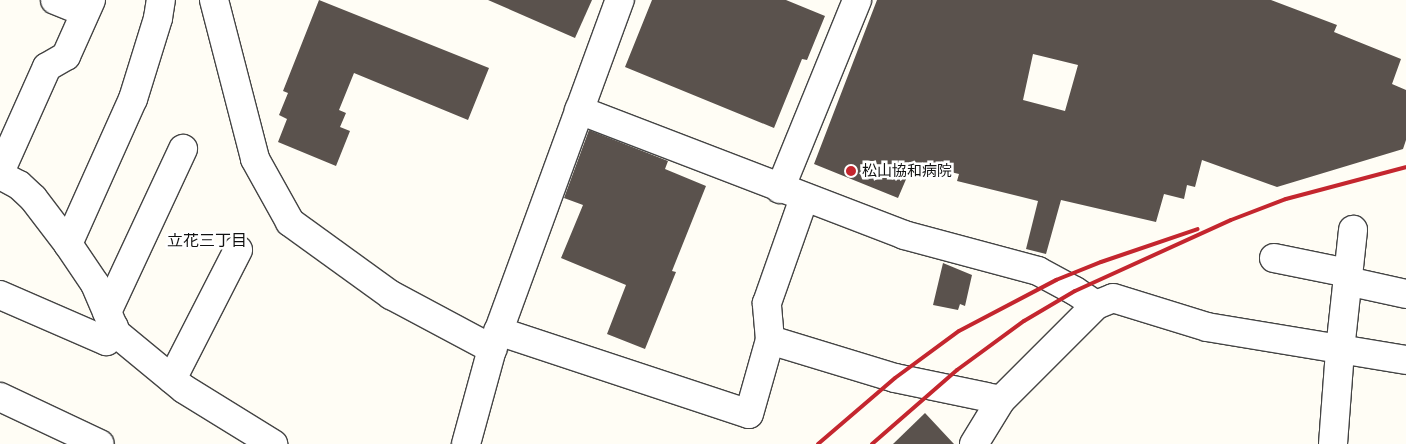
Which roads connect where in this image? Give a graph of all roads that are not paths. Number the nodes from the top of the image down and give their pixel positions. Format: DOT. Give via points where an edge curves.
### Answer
graph roads {
  1 [pos="55,0"];
  2 [pos="161,0"];
  3 [pos="214,0"];
  4 [pos="620,0"];
  5 [pos="857,0"];
  6 [pos="88,6"];
  7 [pos="579,110"];
  8 [pos="183,149"];
  9 [pos="0,173"];
  10 [pos="792,193"];
  11 [pos="1353,230"];
  12 [pos="68,244"];
  13 [pos="238,250"];
  14 [pos="1274,258"];
  15 [pos="1347,277"];
  16 [pos="1406,294"];
  17 [pos="0,295"];
  18 [pos="1096,305"];
  19 [pos="111,320"];
  20 [pos="495,340"];
  21 [pos="770,340"];
  22 [pos="1340,350"];
  23 [pos="1406,360"];
  24 [pos="172,379"];
  25 [pos="0,398"];
  26 [pos="1001,400"];
  27 [pos="100,444"];
  28 [pos="273,444"];
  29 [pos="466,444"];
  30 [pos="974,444"];
  31 [pos="1333,444"];
  1 -- 6 [label="street"];
  2 -- 12 [label="street" via="133,99"];
  3 -- 20 [label="street" via="255,159 290,222 391,295"];
  4 -- 7 [label="street"];
  5 -- 10 [label="street"];
  6 -- 9 [label="street" via="66,56 47,67"];
  7 -- 10 [label="street"];
  7 -- 20 [label="street"];
  8 -- 19 [label="street"];
  9 -- 12 [label="street" via="33,198"];
  10 -- 18 [label="street" via="904,235 1038,271"];
  10 -- 21 [label="street" via="767,303"];
  11 -- 15 [label="street"];
  12 -- 19 [label="street" via="95,284"];
  13 -- 24 [label="street"];
  14 -- 15 [label="street"];
  15 -- 16 [label="street"];
  15 -- 22 [label="street"];
  17 -- 19 [label="street" via="106,341"];
  18 -- 22 [label="street" via="1113,298 1207,327"];
  18 -- 26 [label="street"];
  19 -- 24 [label="street" via="116,332"];
  20 -- 21 [label="street" via="749,414"];
  20 -- 29 [label="street"];
  21 -- 26 [label="street" via="895,378"];
  22 -- 23 [label="street"];
  22 -- 31 [label="street"];
  24 -- 28 [label="street" via="245,429"];
  25 -- 27 [label="street"];
  26 -- 30 [label="street"];
}
